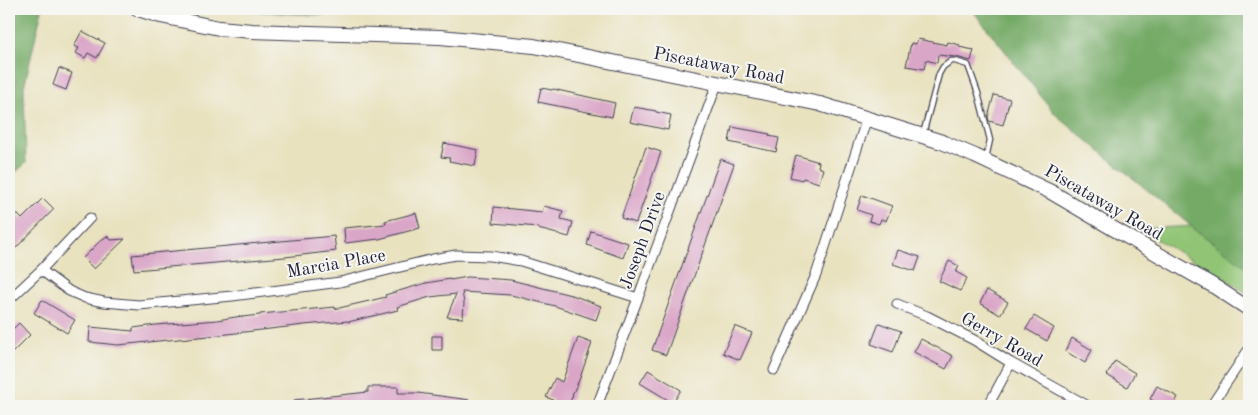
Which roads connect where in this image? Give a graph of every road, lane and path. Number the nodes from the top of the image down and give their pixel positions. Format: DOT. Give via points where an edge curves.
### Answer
graph roads {
  1 [pos="138,9"];
  2 [pos="717,84"];
  3 [pos="867,118"];
  4 [pos="923,136"];
  5 [pos="985,161"];
  6 [pos="90,218"];
  7 [pos="41,270"];
  8 [pos="638,298"];
  9 [pos="9,300"];
  10 [pos="897,304"];
  11 [pos="1249,309"];
  12 [pos="1249,349"];
  13 [pos="1011,363"];
  14 [pos="774,370"];
  15 [pos="601,405"];
  16 [pos="988,406"];
  17 [pos="1088,406"];
  18 [pos="1211,406"];
  1 -- 2 [label="main road, Piscataway Road" via="219,28 440,37 534,46"];
  2 -- 3 [label="main road, Piscataway Road" via="820,104"];
  2 -- 8 [label="street, Joseph Drive"];
  3 -- 4 [label="main road, Piscataway Road"];
  3 -- 14 [label="street" via="816,275"];
  4 -- 5 [label="main road, Piscataway Road"];
  4 -- 5 [label="lane" via="939,74 952,61 962,62 968,65 990,140"];
  5 -- 11 [label="main road, Piscataway Road" via="1051,192"];
  6 -- 7 [label="street"];
  7 -- 8 [label="street, Marcia Place" via="69,291 85,298 139,305 340,282 456,255 491,256 521,261"];
  7 -- 9 [label="street"];
  8 -- 15 [label="street, Joseph Drive"];
  10 -- 13 [label="street, Gerry Road" via="974,340"];
  12 -- 18 [label="street"];
  13 -- 16 [label="street"];
  13 -- 17 [label="street, Gerry Road"];
}
